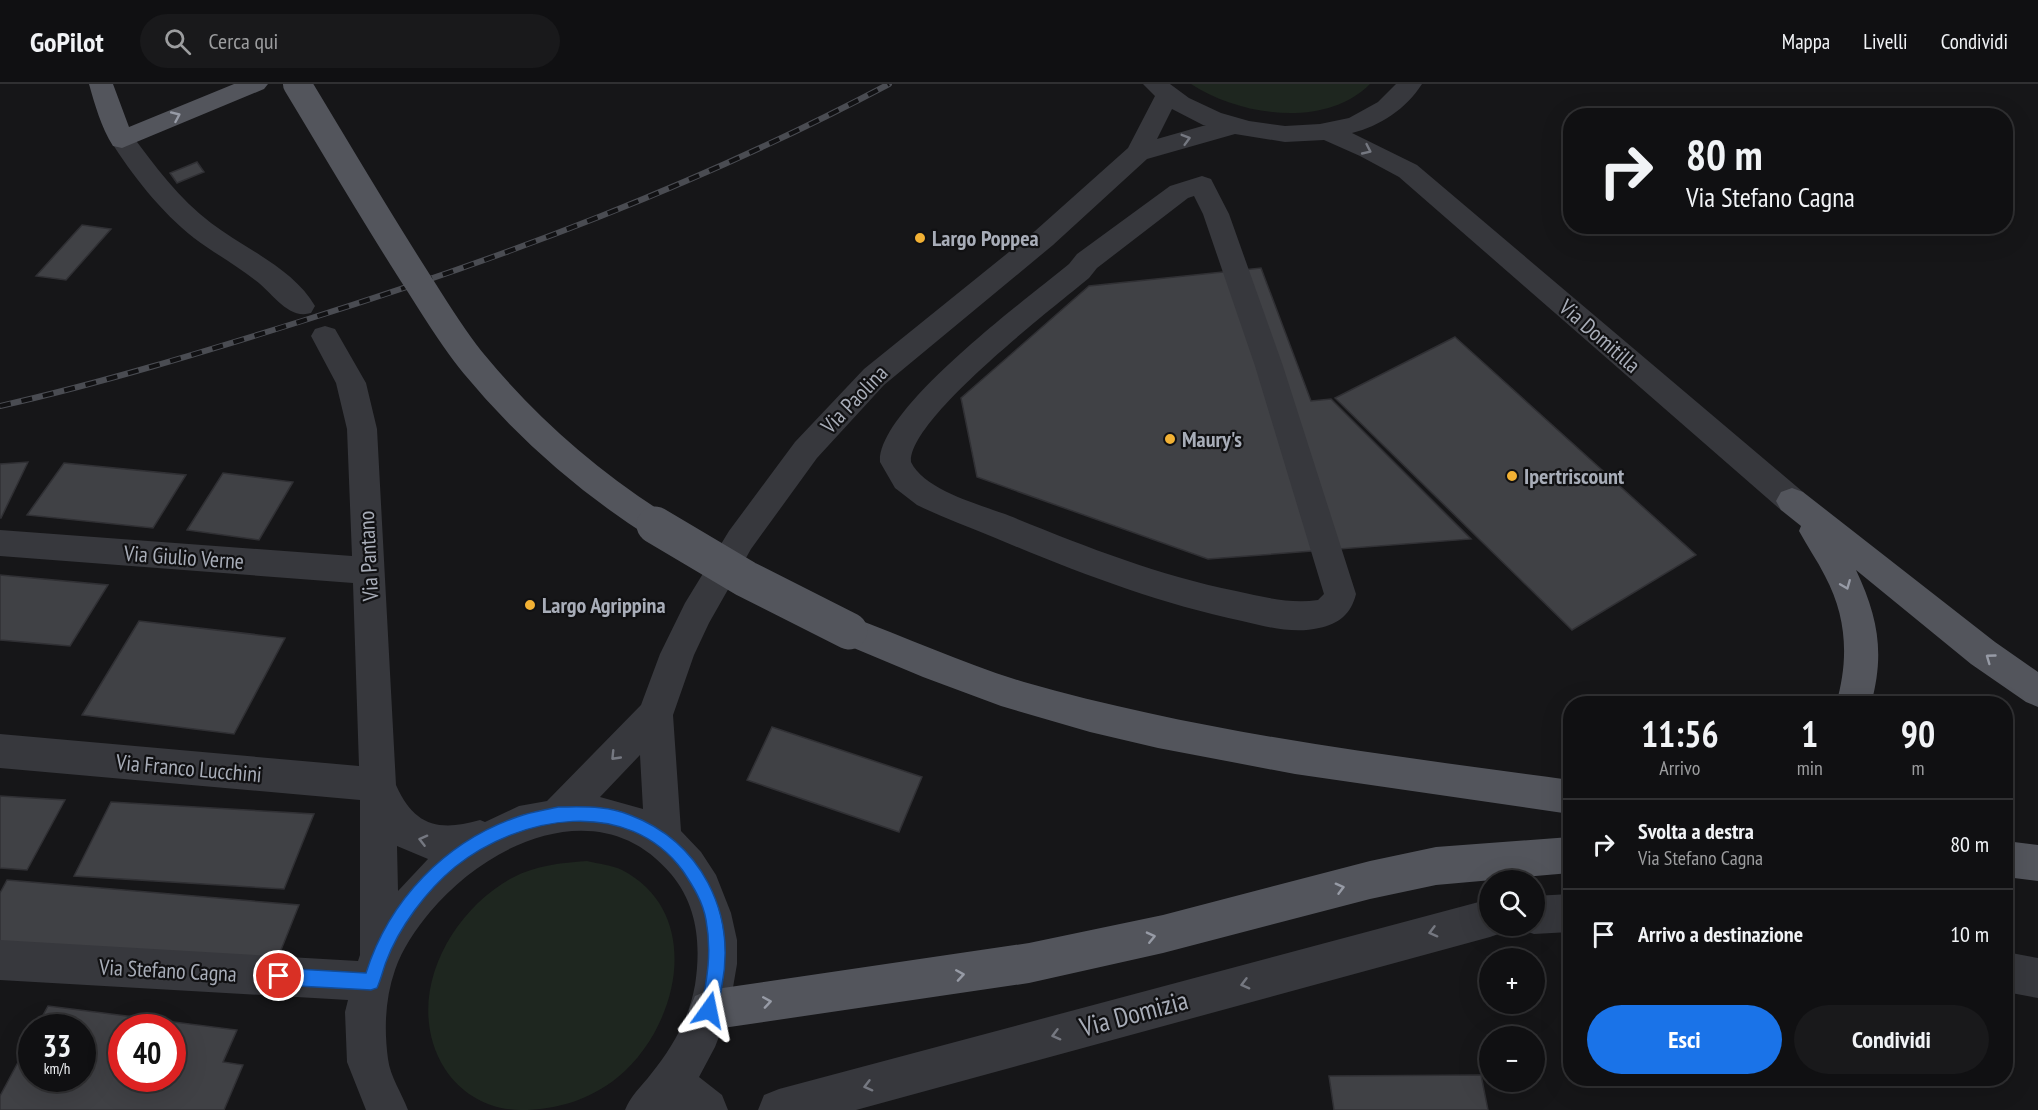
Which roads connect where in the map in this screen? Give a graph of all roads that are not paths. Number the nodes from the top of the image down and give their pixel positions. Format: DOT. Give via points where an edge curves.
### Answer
graph roads {
  1 [pos="101,84"];
  2 [pos="256,84"];
  3 [pos="297,84"];
  4 [pos="1410,84"];
  5 [pos="1161,90"];
  6 [pos="1233,126"];
  7 [pos="1392,126"];
  8 [pos="1325,131"];
  9 [pos="122,140"];
  10 [pos="1138,153"];
  11 [pos="1408,171"];
  12 [pos="1044,238"];
  13 [pos="1087,261"];
  14 [pos="301,306"];
  15 [pos="325,336"];
  16 [pos="897,357"];
  17 [pos="947,385"];
  18 [pos="1792,501"];
  19 [pos="0,543"];
  20 [pos="369,571"];
  21 [pos="2038,691"];
  22 [pos="1855,696"];
  23 [pos="655,714"];
  24 [pos="0,751"];
  25 [pos="378,785"];
  26 [pos="1563,796"];
  27 [pos="558,815"];
  28 [pos="520,823"];
  29 [pos="663,840"];
  30 [pos="1563,856"];
  31 [pos="2013,860"];
  32 [pos="2038,863"];
  33 [pos="2013,871"];
  34 [pos="2038,873"];
  35 [pos="1563,913"];
  36 [pos="1545,914"];
  37 [pos="1479,921"];
  38 [pos="0,960"];
  39 [pos="375,969"];
  40 [pos="2013,973"];
  41 [pos="2038,978"];
  42 [pos="709,1010"];
  43 [pos="674,1079"];
  44 [pos="383,1107"];
  45 [pos="646,1110"];
  46 [pos="707,1110"];
  47 [pos="779,1110"];
  1 -- 9 [label="main road"];
  9 -- 2 [label="main road, one-way"];
  3 -- 26 [label="main road, bridge" via="455,339 521,416 590,476 669,532 772,593 849,631 977,682 1131,725 1313,760"];
  4 -- 7 [label="street" via="1402,95"];
  5 -- 6 [label="street" via="1197,113"];
  5 -- 10 [label="street, Via Paolina"];
  6 -- 8 [label="street" via="1280,133"];
  10 -- 6 [label="street, Via Paolina, one-way"];
  7 -- 8 [label="street" via="1349,126"];
  7 -- 11 [label="street, Via Domitilla"];
  8 -- 11 [label="street, Via Domitilla, one-way"];
  9 -- 14 [label="street" via="154,183 185,215 270,274"];
  10 -- 12 [label="street, Via Paolina"];
  11 -- 18 [label="street, Via Domitilla"];
  12 -- 13 [label="street"];
  12 -- 16 [label="street, Via Paolina"];
  13 -- 17 [label="street"];
  13 -- 17 [label="street" via="1179,192 1202,185 1216,214 1269,366 1340,594 1333,608 1320,614 1280,614 1140,582 1055,550 917,488 900,474 895,450 909,424"];
  15 -- 20 [label="street, Via Pantano" via="351,383 362,429"];
  16 -- 17 [label="street"];
  16 -- 23 [label="street, Via Paolina" via="806,450 740,540 697,613"];
  21 -- 18 [label="main road, one-way"];
  18 -- 22 [label="main road, one-way" via="1842,573 1853,601 1863,652"];
  19 -- 20 [label="street, Via Giulio Verne"];
  20 -- 25 [label="street, Via Pantano"];
  23 -- 27 [label="street, Via Paolina, one-way"];
  23 -- 29 [label="street, Via Paolina"];
  24 -- 25 [label="street, Via Franco Lucchini"];
  28 -- 25 [label="street, Via Pantano, one-way" via="465,844 413,837 398,826"];
  25 -- 39 [label="street, Via Pantano"];
  27 -- 28 [label="street"];
  27 -- 29 [label="street" via="611,817 643,827"];
  28 -- 39 [label="street" via="466,849 430,880 391,933"];
  29 -- 42 [label="street" via="681,855 700,882 714,918 717,971"];
  42 -- 30 [label="main road, one-way" via="1029,963 1436,866"];
  31 -- 32 [label="main road"];
  33 -- 34 [label="main road"];
  35 -- 36 [label="street"];
  37 -- 47 [label="street, Via Domizia, one-way"];
  38 -- 39 [label="street, Via Stefano Cagna"];
  39 -- 44 [label="street" via="366,1008 365,1038 370,1071"];
  40 -- 41 [label="street"];
  42 -- 43 [label="street"];
  43 -- 45 [label="street"];
  43 -- 46 [label="street"];
}
